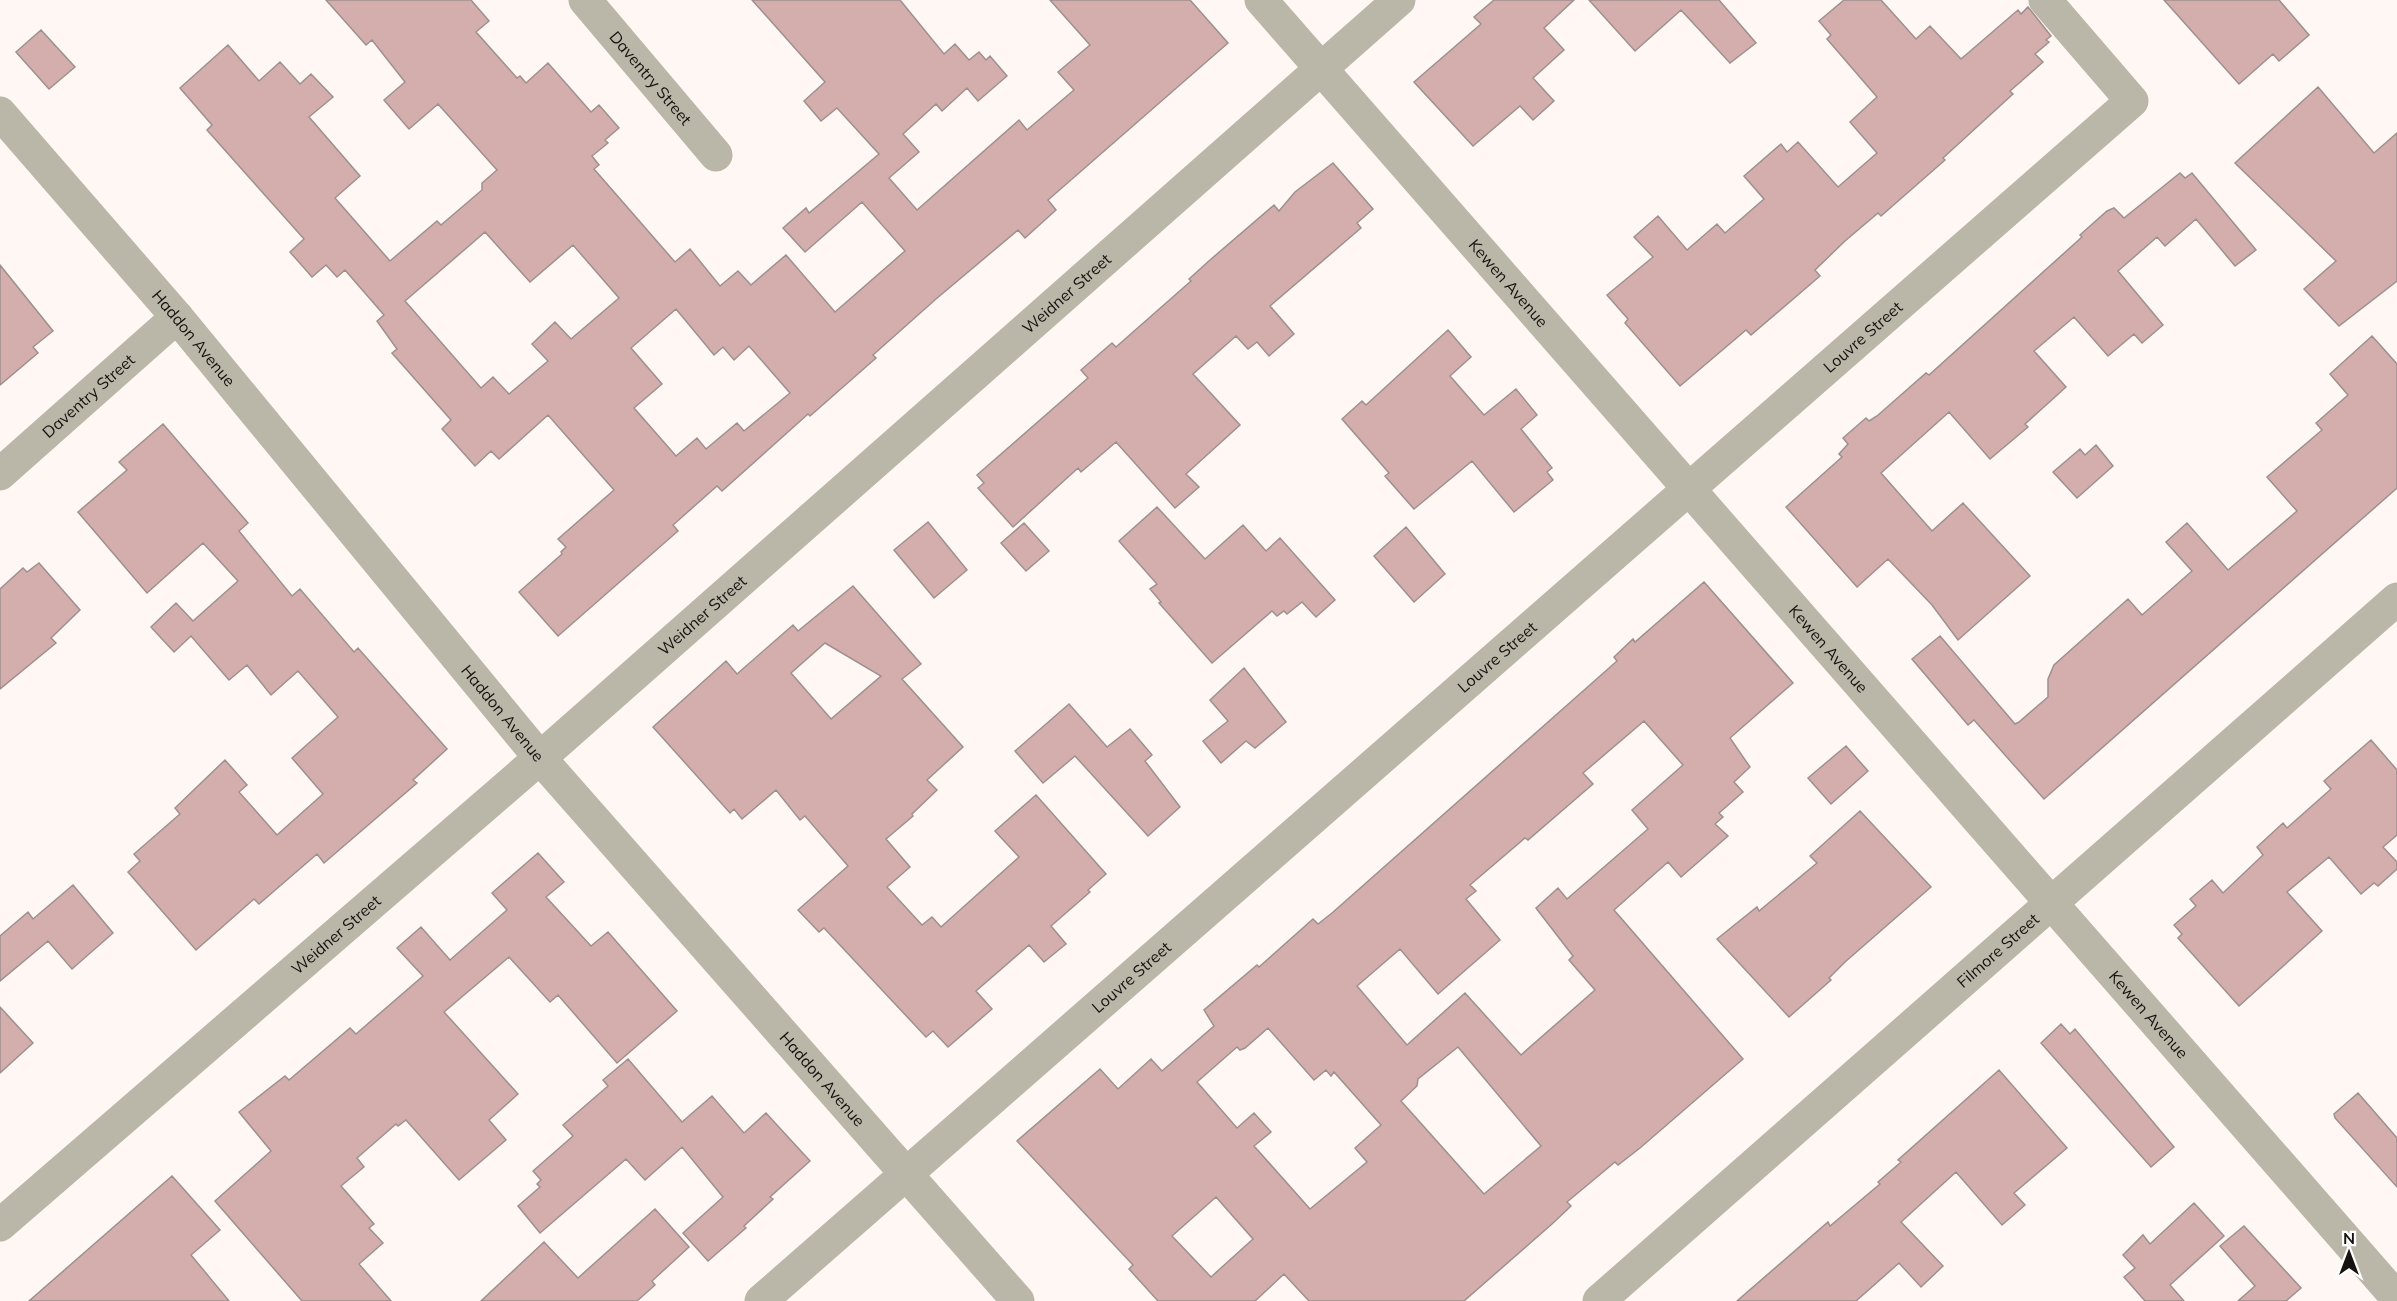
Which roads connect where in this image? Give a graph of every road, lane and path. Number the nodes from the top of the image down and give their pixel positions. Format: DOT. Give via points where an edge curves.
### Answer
graph roads {
  1 [pos="585,0"];
  2 [pos="1260,0"];
  3 [pos="1400,0"];
  4 [pos="2045,0"];
  5 [pos="1322,69"];
  6 [pos="0,112"];
  7 [pos="716,155"];
  8 [pos="177,317"];
  9 [pos="0,474"];
  10 [pos="1690,489"];
  11 [pos="2397,599"];
  12 [pos="540,758"];
  13 [pos="2052,903"];
  14 [pos="907,1175"];
  15 [pos="0,1225"];
  16 [pos="2397,1298"];
  17 [pos="761,1301"];
  18 [pos="1018,1301"];
  19 [pos="1599,1301"];
  1 -- 7 [label="street, Daventry Street"];
  2 -- 5 [label="street, Kewen Avenue"];
  3 -- 5 [label="street, Weidner Street"];
  4 -- 10 [label="street, Louvre Street" via="2132,101"];
  5 -- 10 [label="street, Kewen Avenue"];
  5 -- 12 [label="street, Weidner Street"];
  6 -- 8 [label="street, Haddon Avenue"];
  8 -- 9 [label="street, Daventry Street"];
  8 -- 12 [label="street, Haddon Avenue"];
  10 -- 13 [label="street, Kewen Avenue"];
  10 -- 14 [label="street, Louvre Street"];
  11 -- 13 [label="street, Filmore Street"];
  12 -- 14 [label="street, Haddon Avenue"];
  12 -- 15 [label="street, Weidner Street"];
  13 -- 16 [label="street, Kewen Avenue"];
  13 -- 19 [label="street, Filmore Street"];
  14 -- 17 [label="street, Louvre Street"];
  14 -- 18 [label="street, Haddon Avenue"];
}
